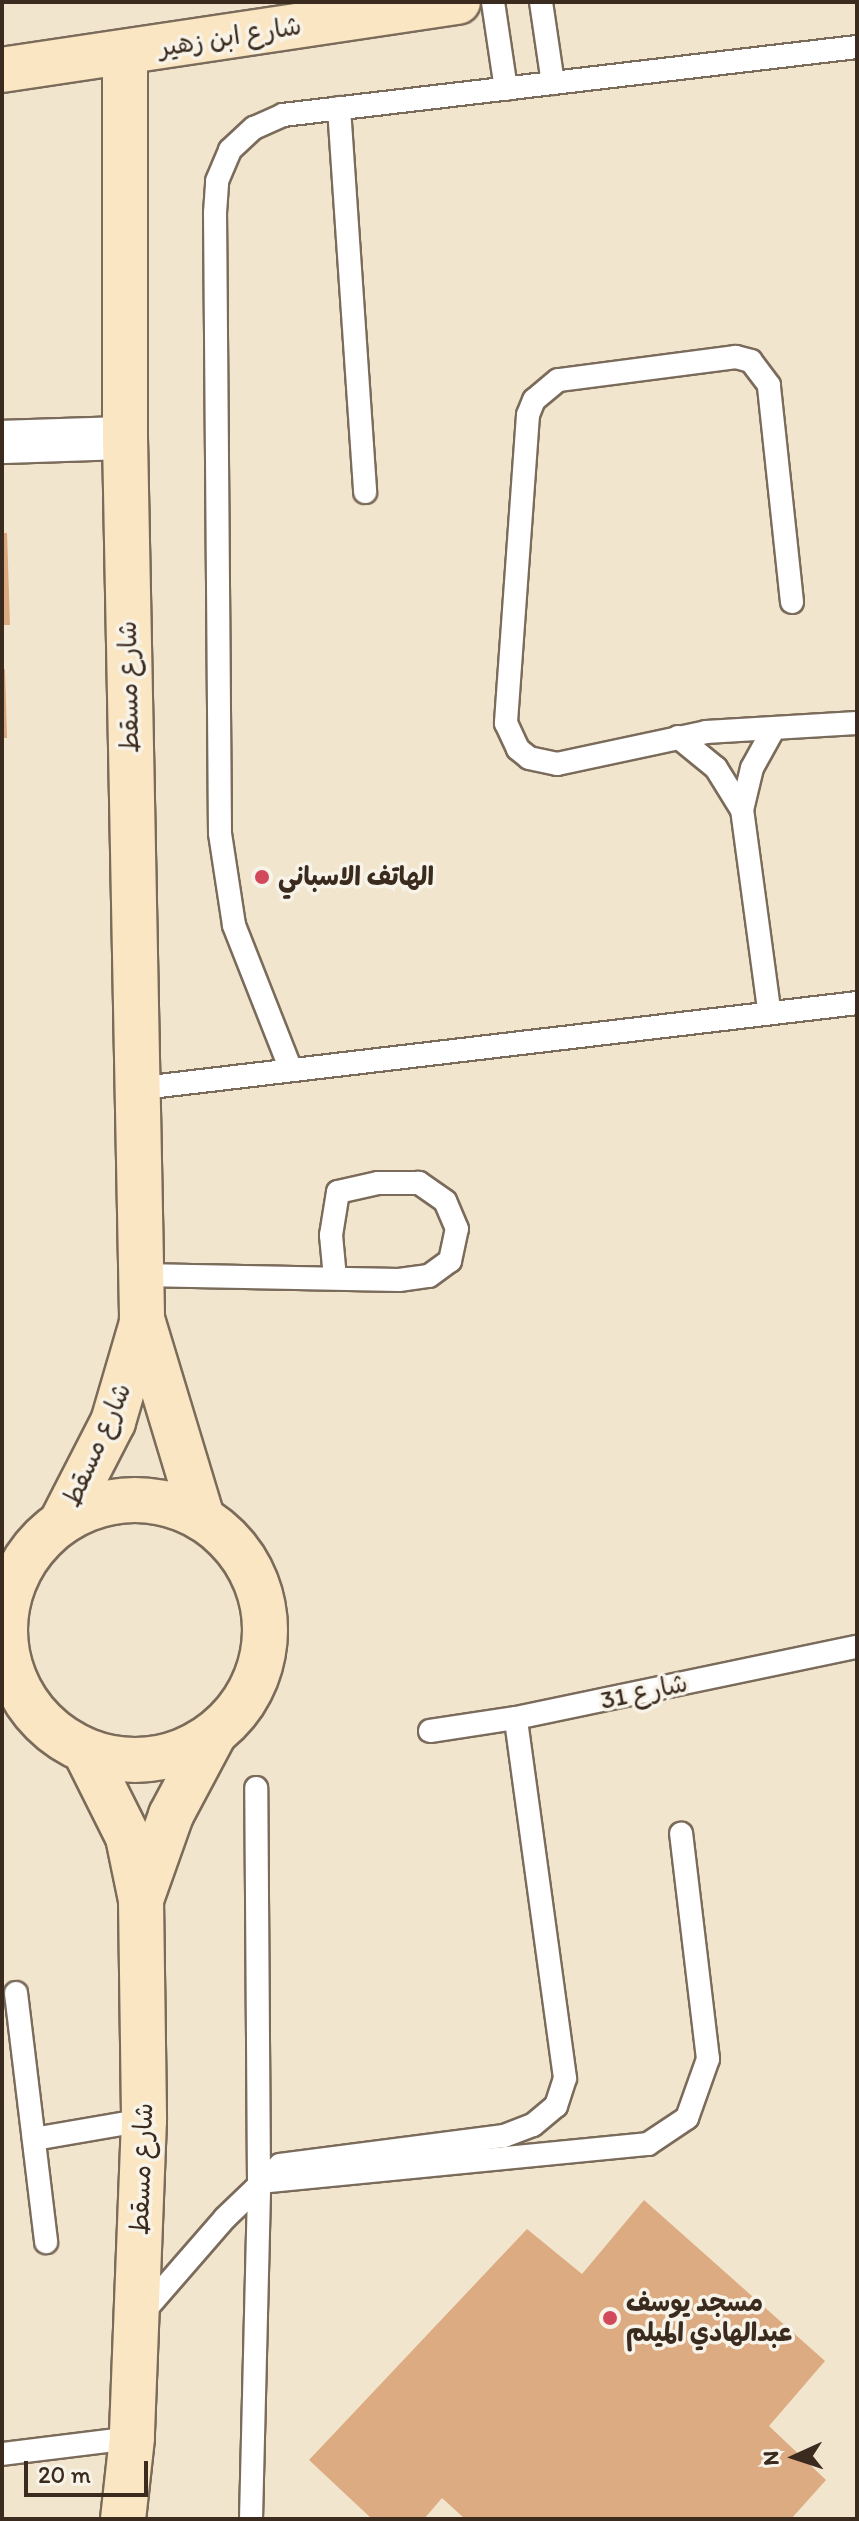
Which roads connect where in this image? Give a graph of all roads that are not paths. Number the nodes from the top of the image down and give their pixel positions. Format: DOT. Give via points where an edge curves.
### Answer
graph roads {
  1 [pos="493,2"];
  2 [pos="541,2"];
  3 [pos="444,3"];
  4 [pos="857,47"];
  5 [pos="125,54"];
  6 [pos="2,70"];
  7 [pos="553,83"];
  8 [pos="506,89"];
  9 [pos="339,108"];
  10 [pos="125,438"];
  11 [pos="2,442"];
  12 [pos="365,492"];
  13 [pos="792,602"];
  14 [pos="857,723"];
  15 [pos="773,730"];
  16 [pos="678,737"];
  17 [pos="742,810"];
  18 [pos="857,1003"];
  19 [pos="769,1009"];
  20 [pos="291,1070"];
  21 [pos="134,1089"];
  22 [pos="141,1275"];
  23 [pos="335,1278"];
  24 [pos="142,1319"];
  25 [pos="202,1518"];
  26 [pos="61,1523"];
  27 [pos="4,1611"];
  28 [pos="857,1647"];
  29 [pos="6,1672"];
  30 [pos="516,1718"];
  31 [pos="430,1731"];
  32 [pos="213,1736"];
  33 [pos="85,1751"];
  34 [pos="256,1788"];
  35 [pos="681,1834"];
  36 [pos="141,1900"];
  37 [pos="16,1993"];
  38 [pos="144,2120"];
  39 [pos="34,2139"];
  40 [pos="259,2182"];
  41 [pos="46,2242"];
  42 [pos="137,2320"];
  43 [pos="132,2438"];
  44 [pos="2,2454"];
  45 [pos="123,2519"];
  46 [pos="141,2519"];
  47 [pos="251,2519"];
  1 -- 8 [label="lane"];
  2 -- 7 [label="lane"];
  3 -- 5 [label="street, شارع ابن زهير"];
  4 -- 7 [label="lane"];
  5 -- 6 [label="street, شارع ابن زهير"];
  5 -- 10 [label="street, شارع مسقط"];
  7 -- 8 [label="lane"];
  8 -- 9 [label="lane"];
  9 -- 12 [label="lane"];
  9 -- 20 [label="lane" via="283,115 254,128 230,150 217,181 215,213 223,864 234,925"];
  10 -- 11 [label="street"];
  10 -- 21 [label="street, شارع مسقط"];
  13 -- 16 [label="lane" via="769,385 751,361 736,357 558,380 534,400 528,415 506,723 510,737 529,758 557,764"];
  14 -- 15 [label="lane"];
  15 -- 16 [label="lane"];
  15 -- 17 [label="lane" via="752,768"];
  16 -- 17 [label="lane" via="716,768"];
  17 -- 19 [label="lane"];
  18 -- 19 [label="lane"];
  19 -- 20 [label="lane"];
  20 -- 21 [label="lane"];
  21 -- 22 [label="street, شارع مسقط"];
  22 -- 23 [label="lane"];
  22 -- 24 [label="street, شارع مسقط"];
  23 -- 23 [label="lane" via="429,1276 450,1261 457,1229 445,1201 419,1183 378,1183 338,1192 331,1235"];
  24 -- 25 [label="street, شارع مسقط"];
  24 -- 26 [label="street, شارع مسقط" via="113,1422"];
  25 -- 26 [label="street" via="171,1502 128,1497 79,1510"];
  25 -- 32 [label="street" via="241,1552 261,1592 266,1635 259,1673 240,1708"];
  26 -- 27 [label="street" via="38,1541 11,1585"];
  27 -- 29 [label="street"];
  28 -- 30 [label="lane, شارع 31"];
  29 -- 33 [label="street" via="53,1732"];
  30 -- 31 [label="lane, شارع 31"];
  30 -- 40 [label="lane" via="565,2078 556,2106 533,2125 504,2136 280,2165"];
  32 -- 33 [label="street" via="183,1752 151,1760"];
  32 -- 36 [label="street, شارع مسقط" via="171,1815"];
  33 -- 36 [label="street, شارع مسقط" via="128,1837"];
  34 -- 40 [label="lane"];
  35 -- 40 [label="lane" via="708,2059 687,2118 648,2144"];
  36 -- 38 [label="street, شارع مسقط"];
  37 -- 39 [label="lane"];
  38 -- 39 [label="lane"];
  38 -- 42 [label="street, شارع مسقط"];
  39 -- 41 [label="lane"];
  40 -- 42 [label="lane"];
  40 -- 47 [label="lane"];
  42 -- 43 [label="street, شارع مسقط"];
  43 -- 44 [label="lane"];
  43 -- 45 [label="street, شارع مسقط"];
  43 -- 46 [label="street, شارع مسقط"];
}
